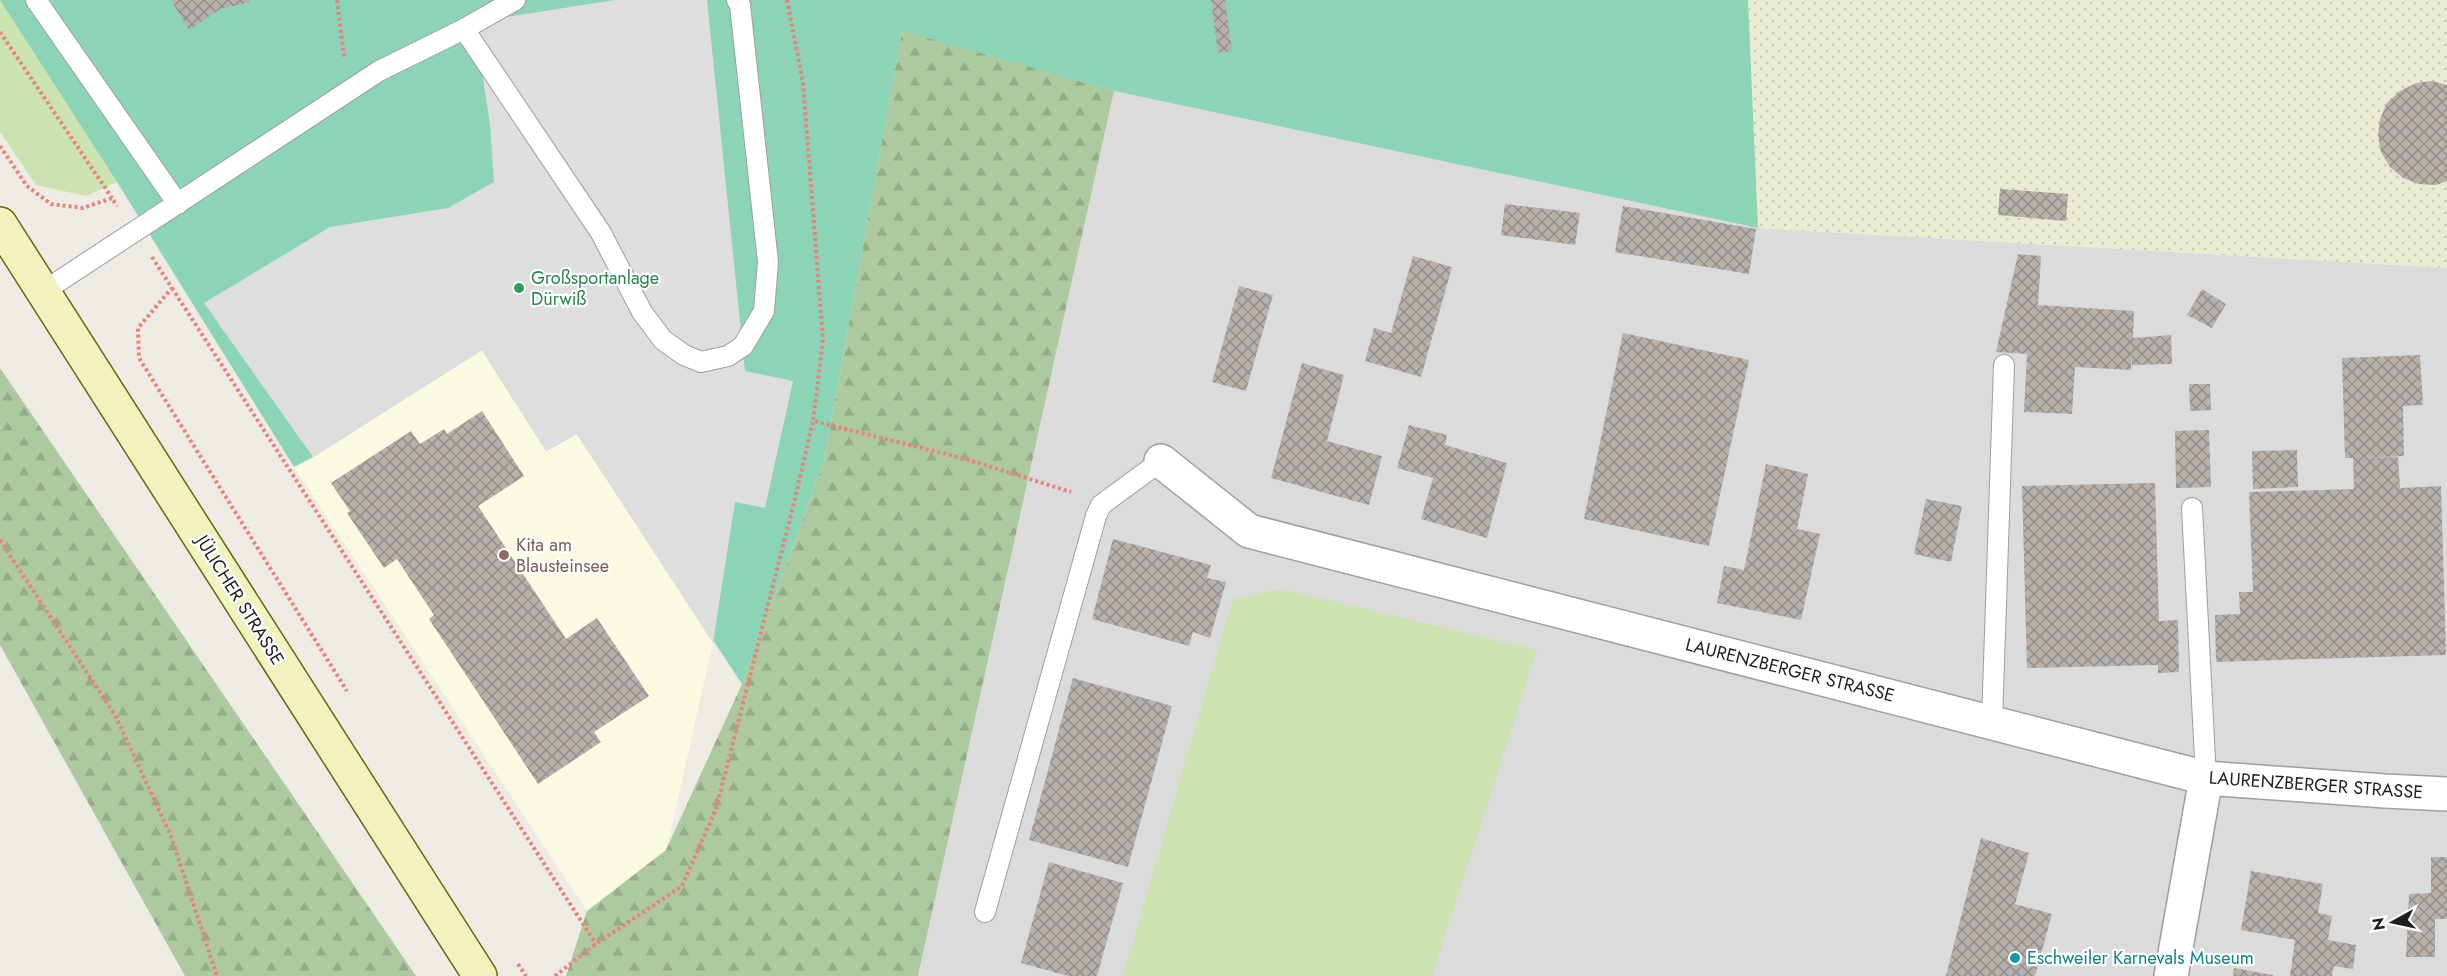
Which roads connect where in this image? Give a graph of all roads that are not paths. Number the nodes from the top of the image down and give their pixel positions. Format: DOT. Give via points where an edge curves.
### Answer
graph roads {
  1 [pos="36,0"];
  2 [pos="515,0"];
  3 [pos="737,0"];
  4 [pos="464,29"];
  5 [pos="178,204"];
  6 [pos="0,224"];
  7 [pos="44,291"];
  8 [pos="2004,365"];
  9 [pos="1161,461"];
  10 [pos="2192,508"];
  11 [pos="1992,722"];
  12 [pos="2206,778"];
  13 [pos="2447,794"];
  14 [pos="985,912"];
  15 [pos="480,976"];
  16 [pos="2171,976"];
  1 -- 5 [label="lane"];
  2 -- 4 [label="lane"];
  3 -- 4 [label="lane" via="768,262 764,311 743,346 728,356 701,362 663,340 642,312 601,233"];
  4 -- 5 [label="lane" via="379,71"];
  5 -- 7 [label="lane"];
  6 -- 7 [label="main road, JÜLICHER STRASSE"];
  7 -- 15 [label="main road, JÜLICHER STRASSE"];
  8 -- 11 [label="lane"];
  9 -- 11 [label="street, LAURENZBERGER STRASSE" via="1249,531"];
  9 -- 14 [label="lane" via="1101,505 1096,516"];
  10 -- 12 [label="lane"];
  11 -- 12 [label="street, LAURENZBERGER STRASSE"];
  12 -- 13 [label="street, LAURENZBERGER STRASSE"];
  12 -- 16 [label="street"];
}
